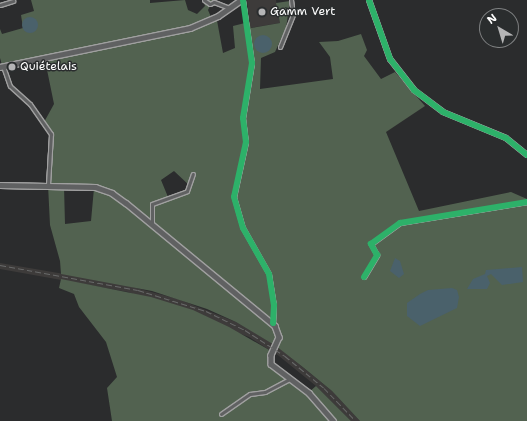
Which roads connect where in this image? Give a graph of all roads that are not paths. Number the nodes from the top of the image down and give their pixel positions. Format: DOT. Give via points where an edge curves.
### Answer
graph roads {
  1 [pos="204,0"];
  2 [pos="242,0"];
  3 [pos="291,0"];
  4 [pos="369,0"];
  5 [pos="12,1"];
  6 [pos="0,5"];
  7 [pos="230,8"];
  8 [pos="280,47"];
  9 [pos="1,66"];
  10 [pos="527,155"];
  11 [pos="193,174"];
  12 [pos="0,185"];
  13 [pos="48,185"];
  14 [pos="527,202"];
  15 [pos="152,224"];
  16 [pos="364,277"];
  17 [pos="273,324"];
  18 [pos="289,379"];
  19 [pos="221,414"];
  20 [pos="333,421"];
  1 -- 7 [label="street"];
  2 -- 7 [label="main road"];
  2 -- 17 [label="street" via="252,63 243,118 246,142 234,197 243,228 269,274 274,305"];
  3 -- 8 [label="street" via="293,14"];
  4 -- 10 [label="street" via="390,59 414,90 442,112 506,138"];
  5 -- 6 [label="street"];
  7 -- 9 [label="main road" via="190,28"];
  9 -- 13 [label="street" via="10,86 30,104 51,134"];
  11 -- 15 [label="street" via="187,191 152,204"];
  12 -- 13 [label="main road"];
  13 -- 15 [label="main road" via="95,187 112,193"];
  14 -- 16 [label="street" via="400,223 371,244 377,254"];
  15 -- 17 [label="main road"];
  17 -- 18 [label="main road" via="279,334 270,357 271,364"];
  18 -- 19 [label="street" via="266,392 250,394"];
  18 -- 20 [label="main road" via="318,401"];
}
